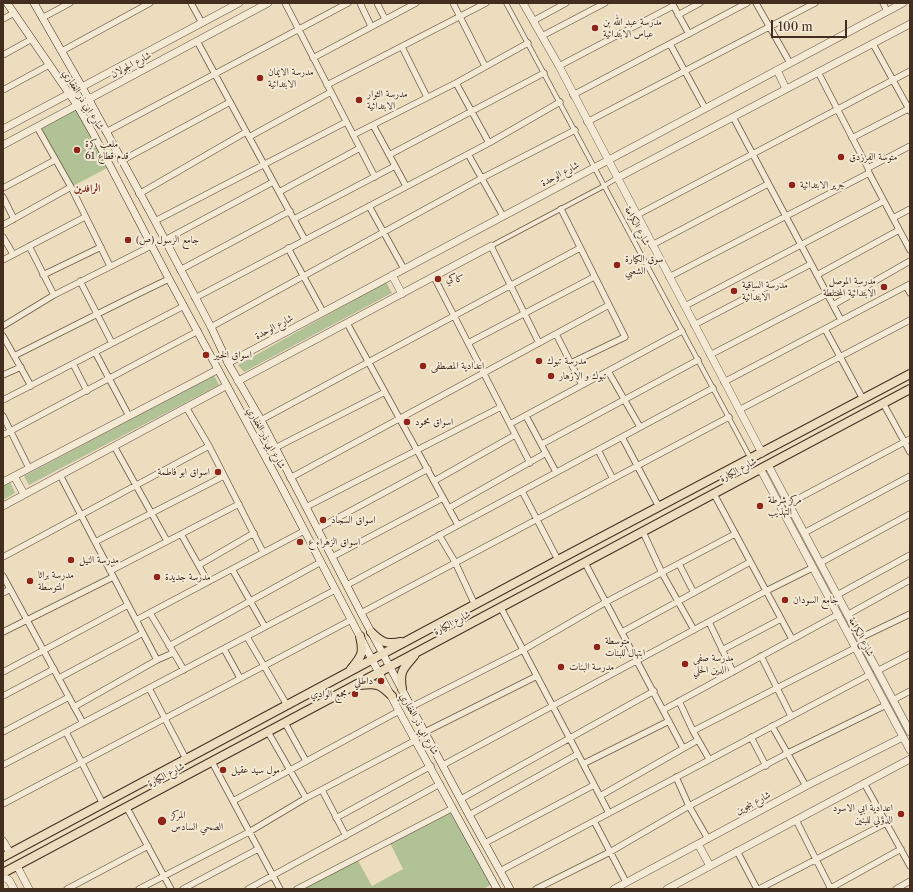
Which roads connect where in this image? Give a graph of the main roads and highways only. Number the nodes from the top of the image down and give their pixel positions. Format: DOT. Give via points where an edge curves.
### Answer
graph roads {
  1 [pos="910,374"];
  2 [pos="910,389"];
  3 [pos="550,564"];
  4 [pos="557,578"];
  5 [pos="371,632"];
  6 [pos="360,636"];
  7 [pos="407,641"];
  8 [pos="418,652"];
  9 [pos="348,672"];
  10 [pos="356,685"];
  11 [pos="402,688"];
  12 [pos="392,696"];
  13 [pos="136,786"];
  14 [pos="124,792"];
  15 [pos="142,800"];
  16 [pos="130,807"];
  17 [pos="6,855"];
  18 [pos="3,873"];
  1 -- 3 [label="main road, شارع الكيارة"];
  2 -- 4 [label="main road, شارع الكيارة"];
  3 -- 4 [label="main road"];
  3 -- 7 [label="main road, شارع الكيارة"];
  4 -- 8 [label="main road, شارع الكيارة"];
  5 -- 7 [label="main road" via="383,642"];
  6 -- 9 [label="main road" via="362,654"];
  7 -- 9 [label="main road, شارع الكيارة"];
  8 -- 10 [label="main road, شارع الكيارة"];
  8 -- 11 [label="main road" via="401,672"];
  9 -- 13 [label="main road, شارع الكيارة"];
  10 -- 12 [label="main road" via="376,684"];
  10 -- 15 [label="main road, شارع الكيارة"];
  13 -- 14 [label="main road, شارع الكيارة"];
  13 -- 15 [label="main road" via="136,793"];
  14 -- 16 [label="main road" via="131,797"];
  14 -- 17 [label="main road, شارع الكيارة"];
  15 -- 16 [label="main road, شارع الكيارة"];
  16 -- 18 [label="main road, شارع الكيارة"];
}
